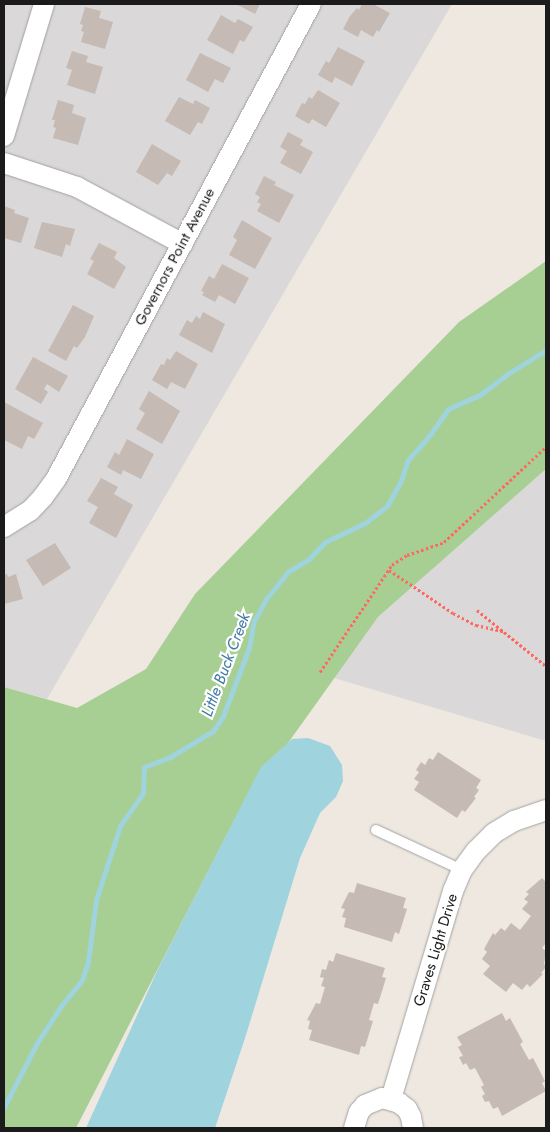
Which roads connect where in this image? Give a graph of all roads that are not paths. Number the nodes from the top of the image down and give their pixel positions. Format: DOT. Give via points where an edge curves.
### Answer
graph roads {
  1 [pos="44,4"];
  2 [pos="311,4"];
  3 [pos="4,136"];
  4 [pos="4,163"];
  5 [pos="183,244"];
  6 [pos="4,527"];
  7 [pos="546,810"];
  8 [pos="376,830"];
  9 [pos="462,870"];
  10 [pos="391,1099"];
  11 [pos="354,1128"];
  12 [pos="413,1128"];
  1 -- 3 [label="street"];
  2 -- 5 [label="street, Governors Point Avenue"];
  4 -- 5 [label="street" via="78,187"];
  5 -- 6 [label="street, Governors Point Avenue" via="56,479 34,507"];
  7 -- 9 [label="street, Graves Light Drive" via="514,821 494,833"];
  8 -- 9 [label="lane"];
  9 -- 10 [label="street, Graves Light Drive"];
  10 -- 11 [label="street" via="382,1098 365,1105"];
  10 -- 12 [label="street" via="407,1109"];
}
